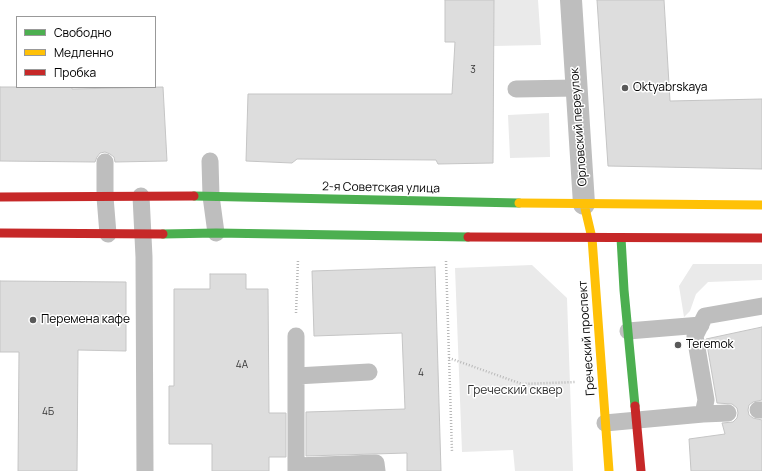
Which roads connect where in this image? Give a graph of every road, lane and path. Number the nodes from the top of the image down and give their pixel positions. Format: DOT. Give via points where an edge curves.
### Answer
graph roads {
  1 [pos="571,0"];
  2 [pos="576,88"];
  3 [pos="516,90"];
  4 [pos="210,161"];
  5 [pos="105,162"];
  6 [pos="141,196"];
  7 [pos="211,196"];
  8 [pos="0,197"];
  9 [pos="106,197"];
  10 [pos="762,205"];
  11 [pos="590,209"];
  12 [pos="610,228"];
  13 [pos="0,233"];
  14 [pos="216,233"];
  15 [pos="108,234"];
  16 [pos="143,234"];
  17 [pos="592,238"];
  18 [pos="621,238"];
  19 [pos="762,238"];
  20 [pos="298,258"];
  21 [pos="446,260"];
  22 [pos="762,306"];
  23 [pos="701,325"];
  24 [pos="628,331"];
  25 [pos="296,336"];
  26 [pos="449,358"];
  27 [pos="369,372"];
  28 [pos="296,376"];
  29 [pos="577,382"];
  30 [pos="728,413"];
  31 [pos="704,414"];
  32 [pos="636,421"];
  33 [pos="606,423"];
  34 [pos="452,452"];
  35 [pos="296,468"];
  36 [pos="145,471"];
  37 [pos="377,471"];
  38 [pos="609,471"];
  39 [pos="641,471"];
  1 -- 2 [label="street, Орловский переулок"];
  2 -- 3 [label="lane"];
  2 -- 11 [label="street, Орловский переулок"];
  4 -- 7 [label="lane"];
  5 -- 9 [label="lane"];
  6 -- 7 [label="main road, 2-я Советская улица"];
  6 -- 9 [label="main road, 2-я Советская улица"];
  6 -- 16 [label="lane"];
  7 -- 11 [label="main road, 2-я Советская улица"];
  7 -- 14 [label="lane"];
  8 -- 9 [label="main road, 2-я Советская улица"];
  9 -- 15 [label="lane"];
  10 -- 11 [label="main road, 2-я Советская улица"];
  11 -- 17 [label="main road, Греческий проспект"];
  12 -- 18 [label="main road"];
  13 -- 15 [label="main road"];
  14 -- 16 [label="main road"];
  14 -- 17 [label="main road"];
  15 -- 16 [label="main road"];
  16 -- 36 [label="lane"];
  17 -- 18 [label="main road"];
  17 -- 33 [label="main road, Греческий проспект"];
  18 -- 19 [label="main road"];
  18 -- 24 [label="main road"];
  20 -- 25 [label="path"];
  21 -- 26 [label="path"];
  22 -- 23 [label="lane" via="705,316"];
  23 -- 24 [label="lane"];
  23 -- 31 [label="lane" via="695,336 706,400"];
  24 -- 32 [label="main road"];
  25 -- 28 [label="lane"];
  26 -- 29 [label="path" via="522,384"];
  26 -- 34 [label="path"];
  27 -- 28 [label="lane"];
  28 -- 35 [label="lane"];
  30 -- 31 [label="lane"];
  31 -- 32 [label="lane"];
  32 -- 33 [label="lane"];
  32 -- 39 [label="main road"];
  33 -- 38 [label="main road, Греческий проспект"];
  35 -- 37 [label="lane" via="376,464"];
}
